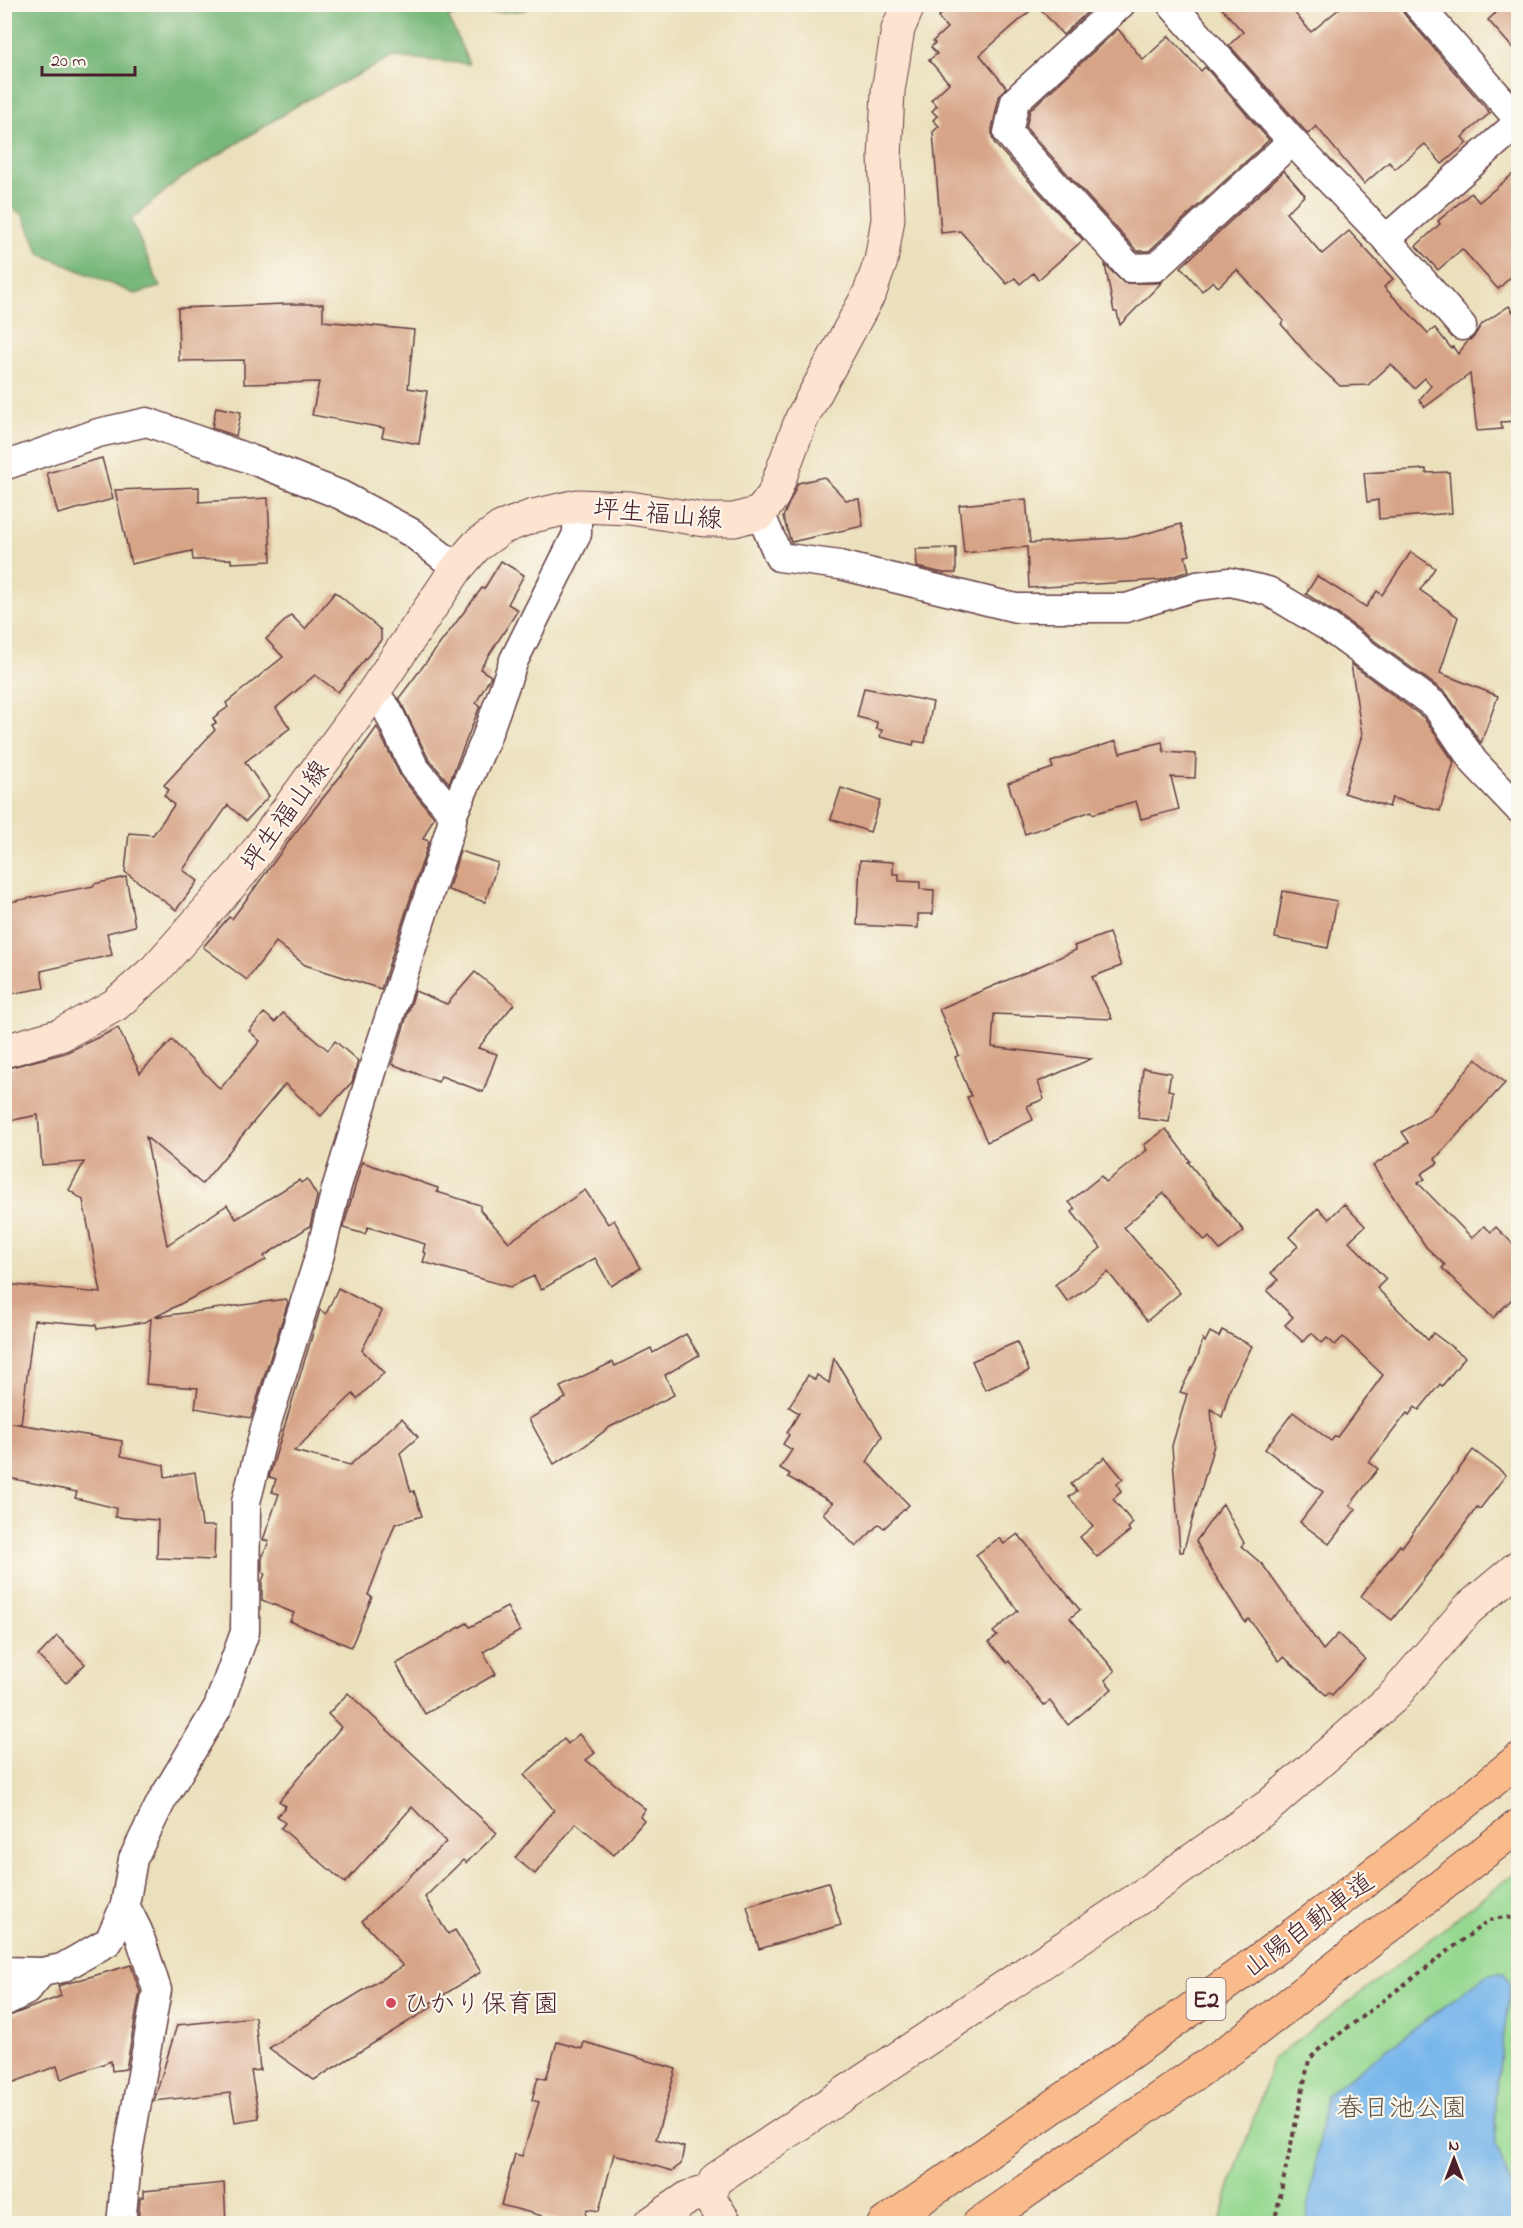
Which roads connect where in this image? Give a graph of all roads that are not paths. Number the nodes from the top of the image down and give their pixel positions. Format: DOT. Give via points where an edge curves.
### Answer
graph roads {
  1 [pos="909,4"];
  2 [pos="1120,4"];
  3 [pos="1171,4"];
  4 [pos="1417,4"];
  5 [pos="1518,118"];
  6 [pos="1518,123"];
  7 [pos="1292,141"];
  8 [pos="1386,239"];
  9 [pos="1462,327"];
  10 [pos="4,466"];
  11 [pos="578,506"];
  12 [pos="760,513"];
  13 [pos="457,568"];
  14 [pos="373,693"];
  15 [pos="1518,808"];
  16 [pos="453,814"];
  17 [pos="4,1051"];
  18 [pos="1518,1567"];
  19 [pos="1518,1760"];
  20 [pos="1518,1826"];
  21 [pos="125,1905"];
  22 [pos="4,1971"];
  23 [pos="42,1972"];
  24 [pos="4,2002"];
  25 [pos="716,2206"];
  26 [pos="121,2223"];
  27 [pos="650,2223"];
  28 [pos="884,2223"];
  29 [pos="979,2223"];
  1 -- 12 [label="main road, 坪生福山線" via="898,29 888,91 888,219 881,261 870,292 802,418 773,496"];
  2 -- 7 [label="street" via="1015,101 1008,133 1130,268 1156,267"];
  3 -- 7 [label="street"];
  4 -- 5 [label="street"];
  6 -- 8 [label="street"];
  7 -- 8 [label="street"];
  8 -- 9 [label="street"];
  10 -- 13 [label="street" via="98,433 147,422 341,495 412,533"];
  11 -- 12 [label="main road, 坪生福山線" via="630,508 705,520 734,520"];
  11 -- 13 [label="main road, 坪生福山線" via="501,528 476,546"];
  11 -- 16 [label="street" via="577,534 514,660"];
  12 -- 15 [label="street" via="779,557 840,565 1016,608 1126,608 1197,586 1230,582 1268,591 1328,627 1436,705 1474,762"];
  13 -- 14 [label="main road, 坪生福山線"];
  14 -- 16 [label="street" via="387,709 414,767"];
  14 -- 17 [label="main road, 坪生福山線" via="242,872 155,970 115,1005 60,1035"];
  16 -- 21 [label="street" via="336,1189 246,1502 245,1632 218,1707 161,1802 133,1859"];
  18 -- 25 [label="main road" via="1468,1609 1392,1698 1270,1805 1139,1898 716,2179"];
  19 -- 28 [label="highway, 山陽自動車道 / E2" via="1425,1837 1206,1999"];
  20 -- 29 [label="highway, 山陽自動車道 / E2" via="1239,2043"];
  21 -- 23 [label="street" via="109,1941 63,1968"];
  21 -- 26 [label="street" via="138,1931 157,1990 128,2153"];
  22 -- 23 [label="street"];
  23 -- 24 [label="street" via="26,1991"];
  25 -- 27 [label="main road" via="689,2197"];
}
